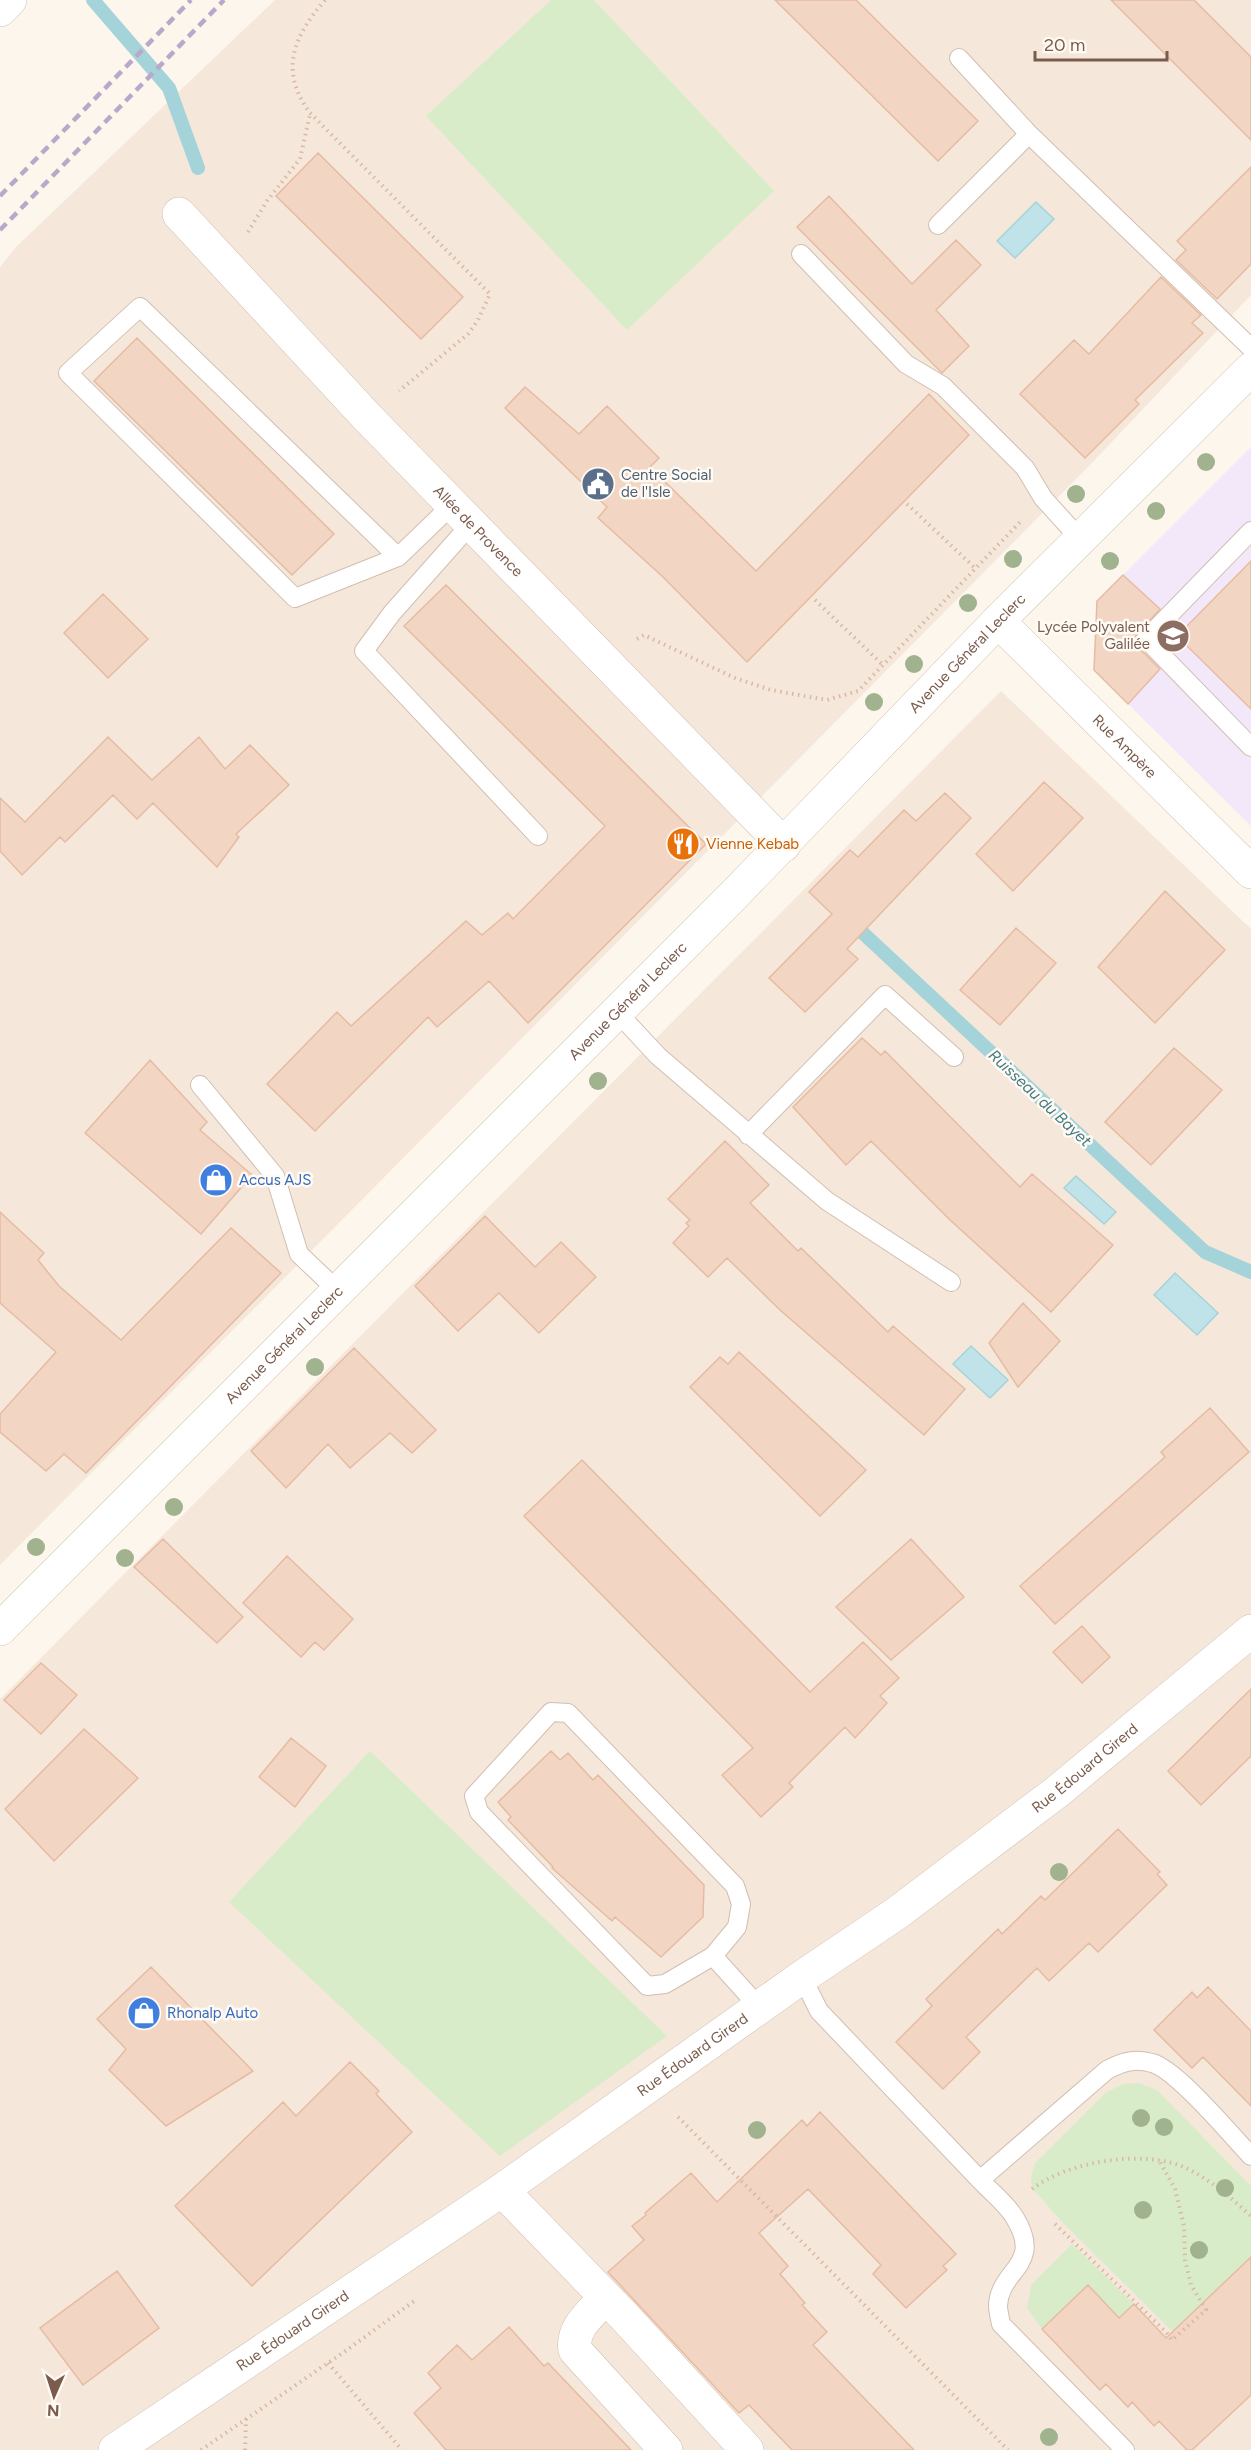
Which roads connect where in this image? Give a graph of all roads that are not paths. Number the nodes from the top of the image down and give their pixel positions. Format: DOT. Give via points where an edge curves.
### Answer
graph roads {
  1 [pos="10,0"];
  2 [pos="0,10"];
  3 [pos="959,58"];
  4 [pos="1029,134"];
  5 [pos="179,214"];
  6 [pos="938,225"];
  7 [pos="801,254"];
  8 [pos="1251,348"];
  9 [pos="1251,369"];
  10 [pos="462,514"];
  11 [pos="1251,531"];
  12 [pos="1080,539"];
  13 [pos="398,556"];
  14 [pos="998,621"];
  15 [pos="1251,747"];
  16 [pos="538,836"];
  17 [pos="784,845"];
  18 [pos="1251,872"];
  19 [pos="617,1012"];
  20 [pos="954,1057"];
  21 [pos="201,1085"];
  22 [pos="748,1135"];
  23 [pos="951,1282"];
  24 [pos="338,1291"];
  25 [pos="0,1629"];
  26 [pos="1251,1631"];
  27 [pos="713,1956"];
  28 [pos="802,1977"];
  29 [pos="759,2007"];
  30 [pos="1251,2156"];
  31 [pos="980,2181"];
  32 [pos="502,2190"];
  33 [pos="605,2298"];
  34 [pos="115,2450"];
  35 [pos="666,2450"];
  36 [pos="747,2450"];
  37 [pos="1125,2450"];
  1 -- 2 [label="street"];
  3 -- 4 [label="lane"];
  4 -- 6 [label="lane"];
  4 -- 8 [label="lane"];
  5 -- 10 [label="street, Allée de Provence"];
  7 -- 12 [label="lane" via="906,364 943,386 1025,468 1043,498"];
  9 -- 12 [label="street, Avenue Général Leclerc"];
  10 -- 13 [label="lane"];
  10 -- 16 [label="lane" via="364,651"];
  10 -- 17 [label="street, Allée de Provence"];
  11 -- 15 [label="lane" via="1146,639"];
  12 -- 14 [label="street, Avenue Général Leclerc"];
  13 -- 13 [label="lane" via="140,307 68,373 295,598"];
  14 -- 17 [label="street, Avenue Général Leclerc"];
  14 -- 18 [label="street, Rue Ampère"];
  17 -- 19 [label="street, Avenue Général Leclerc"];
  19 -- 22 [label="lane" via="658,1056"];
  19 -- 24 [label="street, Avenue Général Leclerc"];
  20 -- 22 [label="lane" via="885,995"];
  21 -- 24 [label="lane" via="275,1176 299,1254"];
  22 -- 23 [label="lane" via="827,1201"];
  24 -- 25 [label="street, Avenue Général Leclerc"];
  26 -- 28 [label="street, Rue Édouard Girerd" via="1058,1791 897,1913"];
  27 -- 27 [label="lane" via="737,1927 741,1904 735,1886 567,1713 552,1712 474,1796 479,1812 647,1986 665,1984"];
  27 -- 29 [label="lane"];
  28 -- 29 [label="street, Rue Édouard Girerd"];
  28 -- 31 [label="lane" via="819,2011"];
  29 -- 32 [label="street, Rue Édouard Girerd"];
  30 -- 31 [label="lane" via="1176,2077 1153,2063 1125,2060 1107,2070"];
  31 -- 37 [label="lane" via="1014,2216 1025,2247 1021,2264 1002,2290 998,2305 1001,2324"];
  32 -- 33 [label="street"];
  32 -- 34 [label="street, Rue Édouard Girerd"];
  33 -- 35 [label="street" via="577,2330 573,2338 575,2350"];
  33 -- 36 [label="street"];
}
